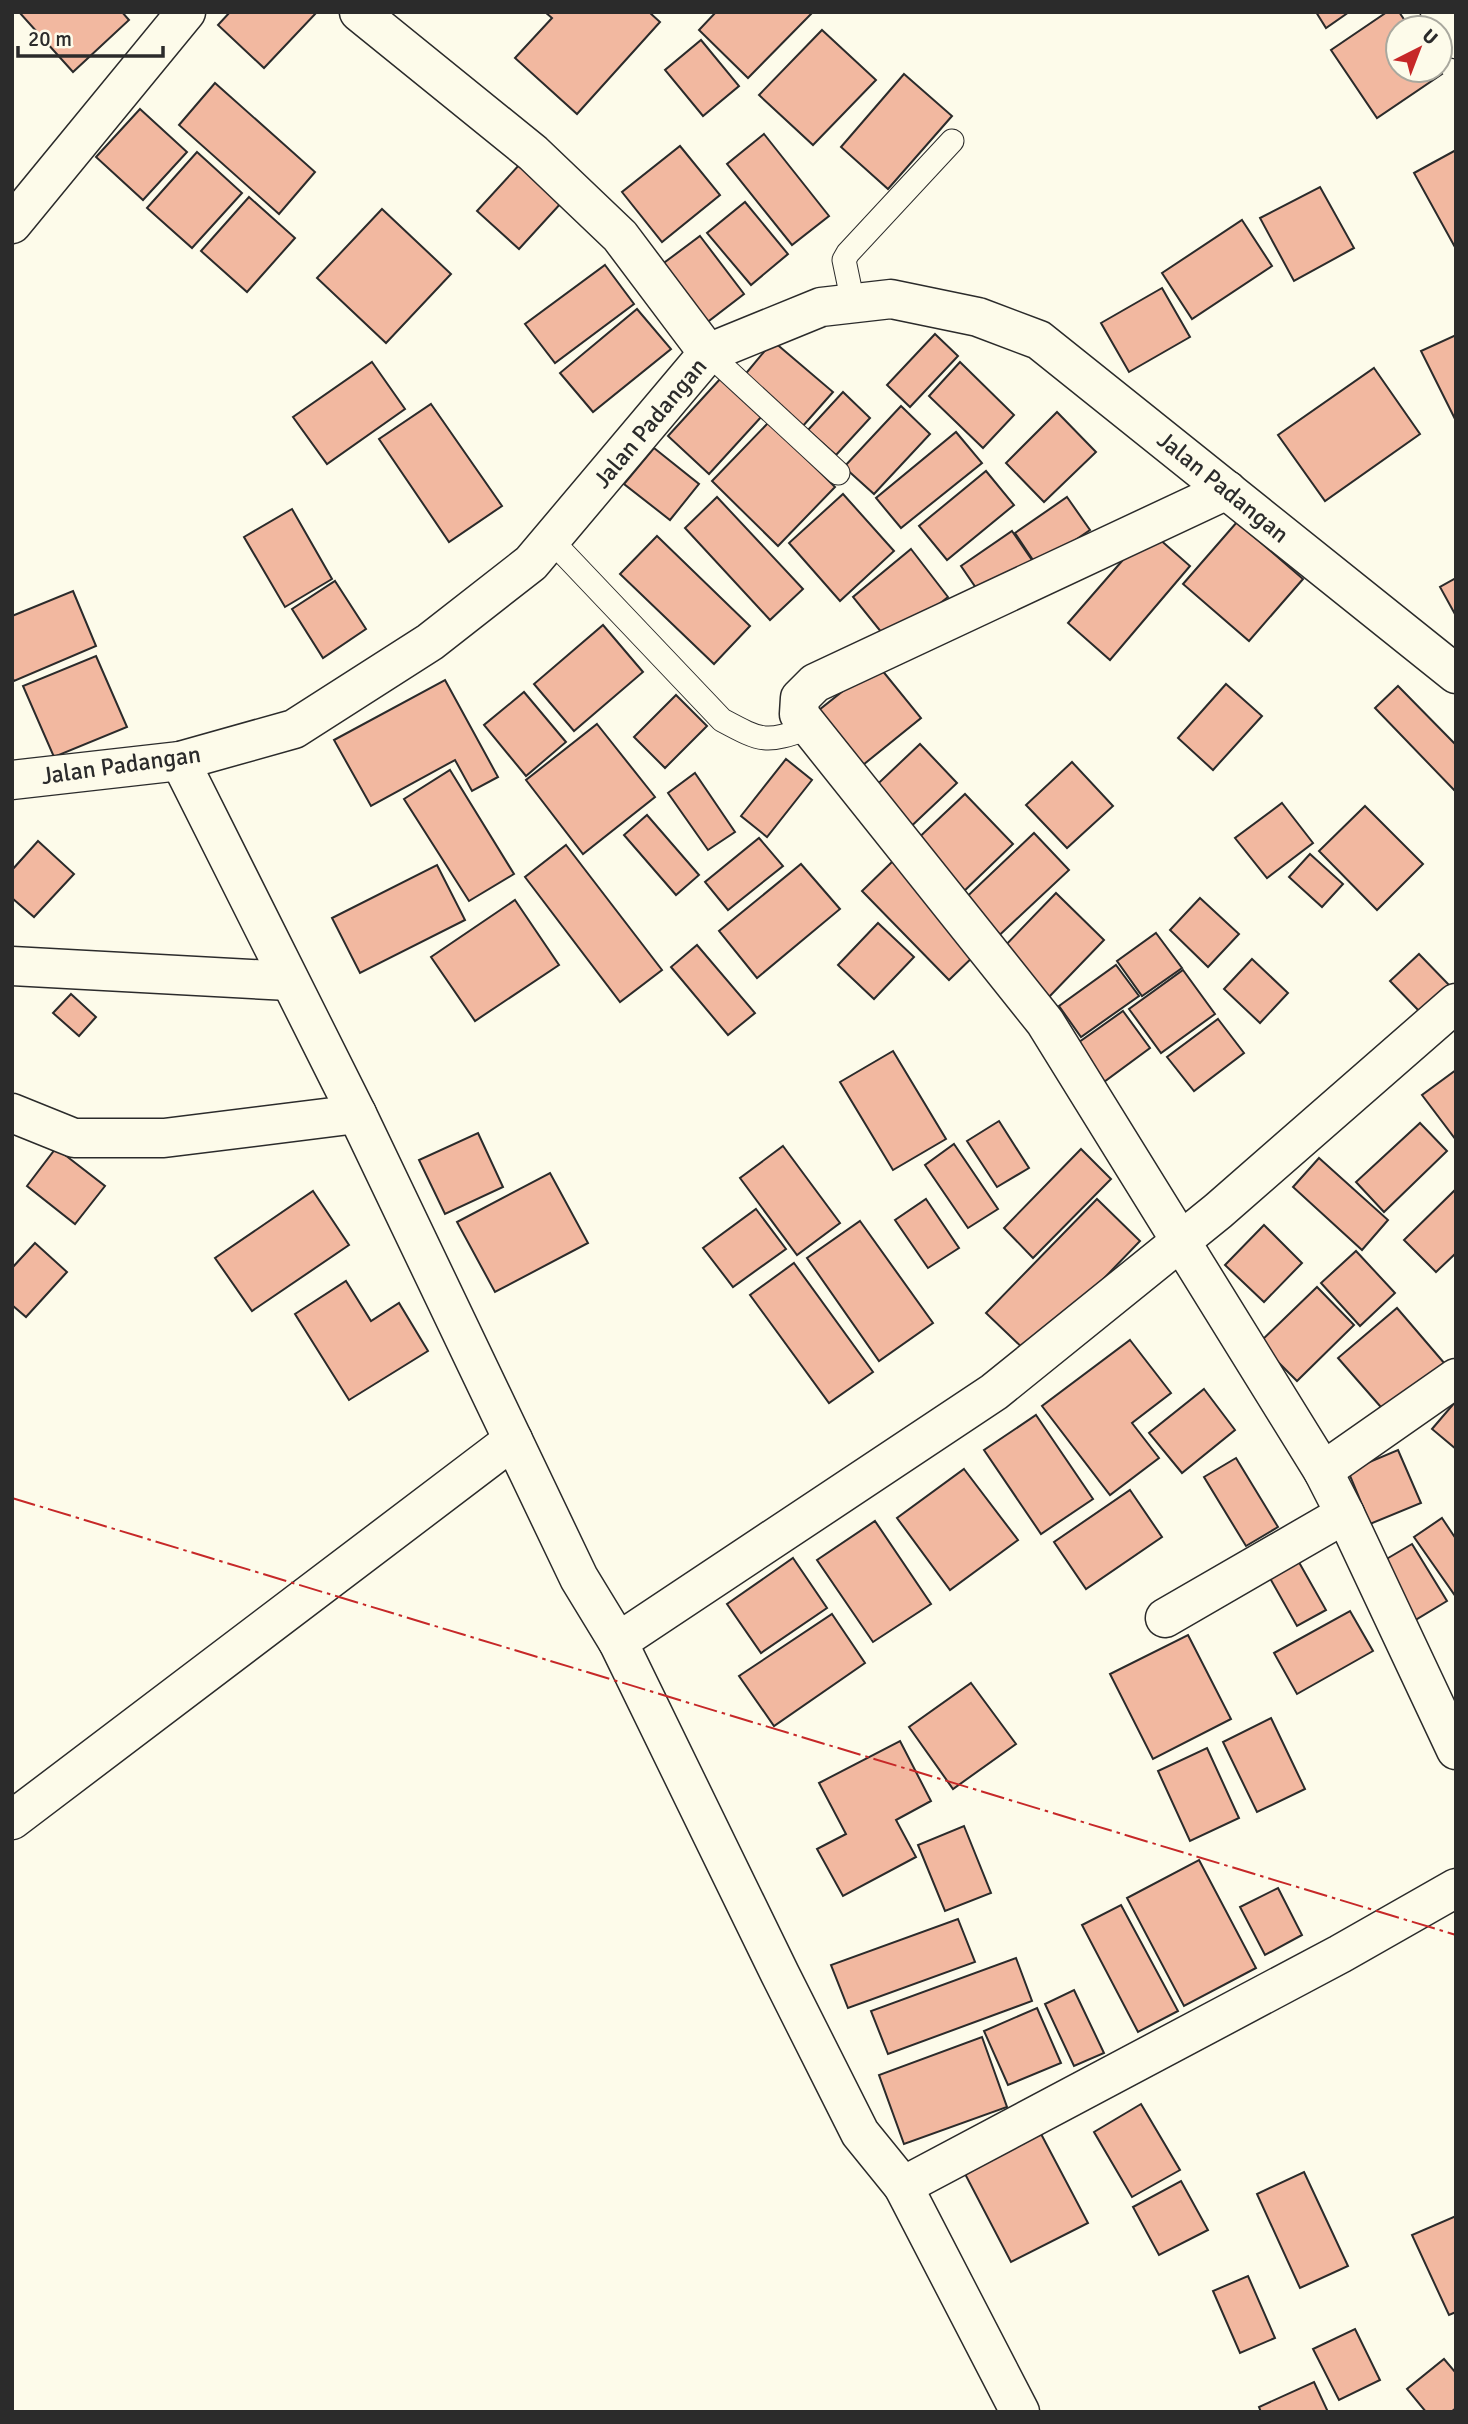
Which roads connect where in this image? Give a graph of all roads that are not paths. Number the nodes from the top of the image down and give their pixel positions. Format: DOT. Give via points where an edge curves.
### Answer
graph roads {
  1 [pos="186,12"];
  2 [pos="359,12"];
  3 [pos="1440,12"];
  4 [pos="1456,39"];
  5 [pos="952,141"];
  6 [pos="12,224"];
  7 [pos="853,303"];
  8 [pos="708,353"];
  9 [pos="838,473"];
  10 [pos="1227,490"];
  11 [pos="551,540"];
  12 [pos="1456,674"];
  13 [pos="809,728"];
  14 [pos="180,761"];
  15 [pos="12,780"];
  16 [pos="12,966"];
  17 [pos="289,981"];
  18 [pos="1456,1003"];
  19 [pos="12,1113"];
  20 [pos="357,1114"];
  21 [pos="1179,1242"];
  22 [pos="1456,1378"];
  23 [pos="513,1440"];
  24 [pos="1322,1471"];
  25 [pos="1345,1514"];
  26 [pos="1164,1618"];
  27 [pos="618,1642"];
  28 [pos="1456,1750"];
  29 [pos="12,1820"];
  30 [pos="1456,1888"];
  31 [pos="903,2186"];
  32 [pos="1020,2412"];
  1 -- 6 [label="street"];
  2 -- 8 [label="street" via="533,152 620,236"];
  3 -- 4 [label="street"];
  5 -- 7 [label="lane" via="844,260"];
  7 -- 8 [label="street, Jalan Padangan" via="821,307"];
  7 -- 10 [label="street, Jalan Padangan" via="891,299 978,317 1039,340"];
  8 -- 9 [label="lane"];
  8 -- 11 [label="street, Jalan Padangan"];
  10 -- 12 [label="street, Jalan Padangan"];
  10 -- 13 [label="street" via="815,683 800,698 799,714"];
  11 -- 13 [label="lane" via="722,720 753,737 775,739"];
  11 -- 14 [label="street, Jalan Padangan" via="531,563 430,642 294,729"];
  13 -- 21 [label="street" via="1045,1022"];
  14 -- 15 [label="street, Jalan Padangan"];
  14 -- 17 [label="street"];
  16 -- 17 [label="street"];
  17 -- 20 [label="street"];
  18 -- 21 [label="street"];
  19 -- 20 [label="street" via="74,1138 164,1138"];
  20 -- 23 [label="street"];
  21 -- 24 [label="street"];
  21 -- 27 [label="street" via="994,1392"];
  22 -- 24 [label="street"];
  23 -- 27 [label="street" via="579,1578"];
  23 -- 29 [label="street"];
  24 -- 25 [label="street"];
  25 -- 26 [label="street"];
  25 -- 28 [label="street"];
  27 -- 31 [label="street" via="860,2133"];
  30 -- 31 [label="street"];
  31 -- 32 [label="street"];
}
